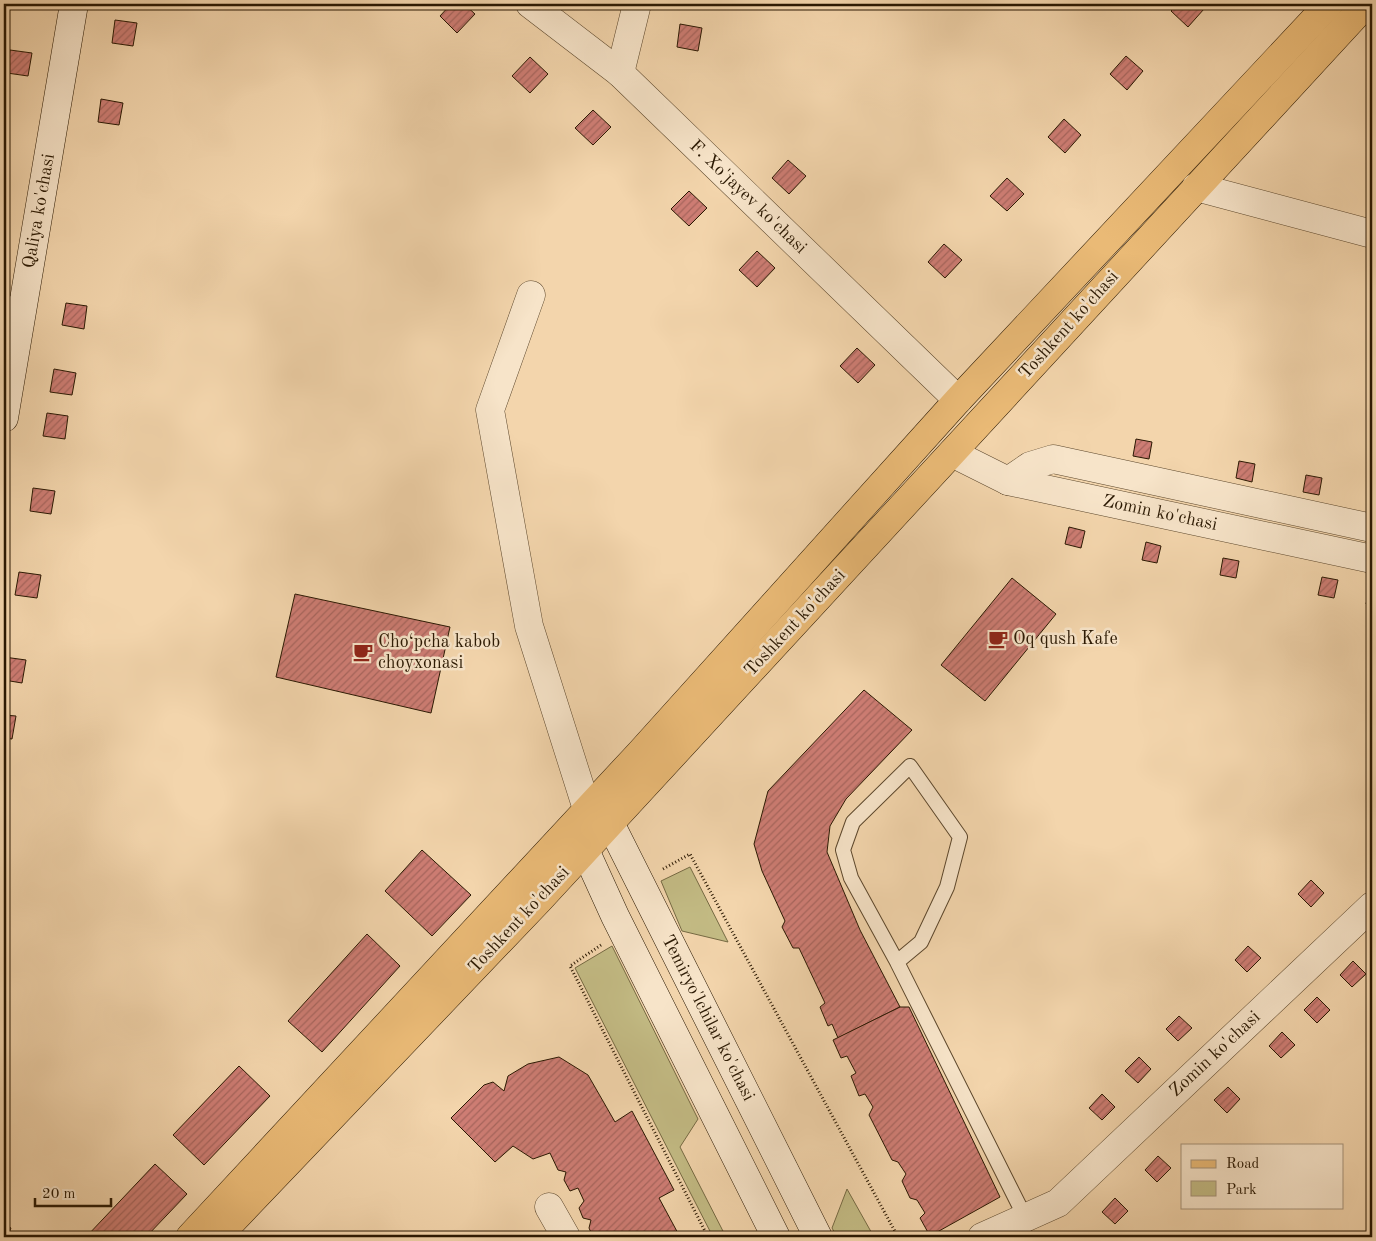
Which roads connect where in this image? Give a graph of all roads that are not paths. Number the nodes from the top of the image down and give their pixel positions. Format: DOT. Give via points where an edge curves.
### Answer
graph roads {
  1 [pos="74,4"];
  2 [pos="530,4"];
  3 [pos="637,4"];
  4 [pos="1329,4"];
  5 [pos="1366,4"];
  6 [pos="620,73"];
  7 [pos="1196,188"];
  8 [pos="1372,234"];
  9 [pos="531,295"];
  10 [pos="12,308"];
  11 [pos="958,400"];
  12 [pos="4,418"];
  13 [pos="952,453"];
  14 [pos="1008,481"];
  15 [pos="1372,528"];
  16 [pos="1372,559"];
  17 [pos="594,818"];
  18 [pos="585,850"];
  19 [pos="1372,906"];
  20 [pos="897,962"];
  21 [pos="549,1207"];
  22 [pos="1023,1226"];
  23 [pos="190,1237"];
  24 [pos="217,1237"];
  25 [pos="566,1237"];
  26 [pos="776,1237"];
  27 [pos="818,1237"];
  28 [pos="982,1237"];
  1 -- 10 [label="street, Qaliya ko'chasi"];
  2 -- 6 [label="street, F. Xo'jayev ko'chasi"];
  3 -- 6 [label="street"];
  4 -- 11 [label="main road, Toshkent ko'chasi"];
  5 -- 7 [label="main road, Toshkent ko'chasi"];
  6 -- 11 [label="street, F. Xo'jayev ko'chasi"];
  7 -- 8 [label="street"];
  7 -- 13 [label="main road, Toshkent ko'chasi"];
  9 -- 17 [label="street, Temiryo'lchilar ko'chasi" via="490,410 529,626"];
  10 -- 12 [label="street, Qaliya ko'chasi"];
  11 -- 17 [label="main road, Toshkent ko'chasi" via="607,788"];
  13 -- 14 [label="street, Zomin ko'chasi"];
  13 -- 17 [label="main road, Toshkent ko'chasi"];
  14 -- 15 [label="street" via="1030,466 1053,459"];
  14 -- 16 [label="street, Zomin ko'chasi"];
  17 -- 18 [label="main road, Toshkent ko'chasi"];
  17 -- 23 [label="main road, Toshkent ko'chasi" via="558,841"];
  17 -- 27 [label="street, Temiryo'lchilar ko'chasi" via="639,882"];
  18 -- 24 [label="main road, Toshkent ko'chasi"];
  18 -- 26 [label="street, Temiryo'lchilar ko'chasi" via="614,916"];
  19 -- 22 [label="street, Zomin ko'chasi" via="1058,1202"];
  20 -- 20 [label="lane" via="851,878 844,850 853,822 910,766 960,838 947,887 921,942"];
  20 -- 22 [label="lane"];
  21 -- 25 [label="street"];
  22 -- 28 [label="street, Zomin ko'chasi"];
}
